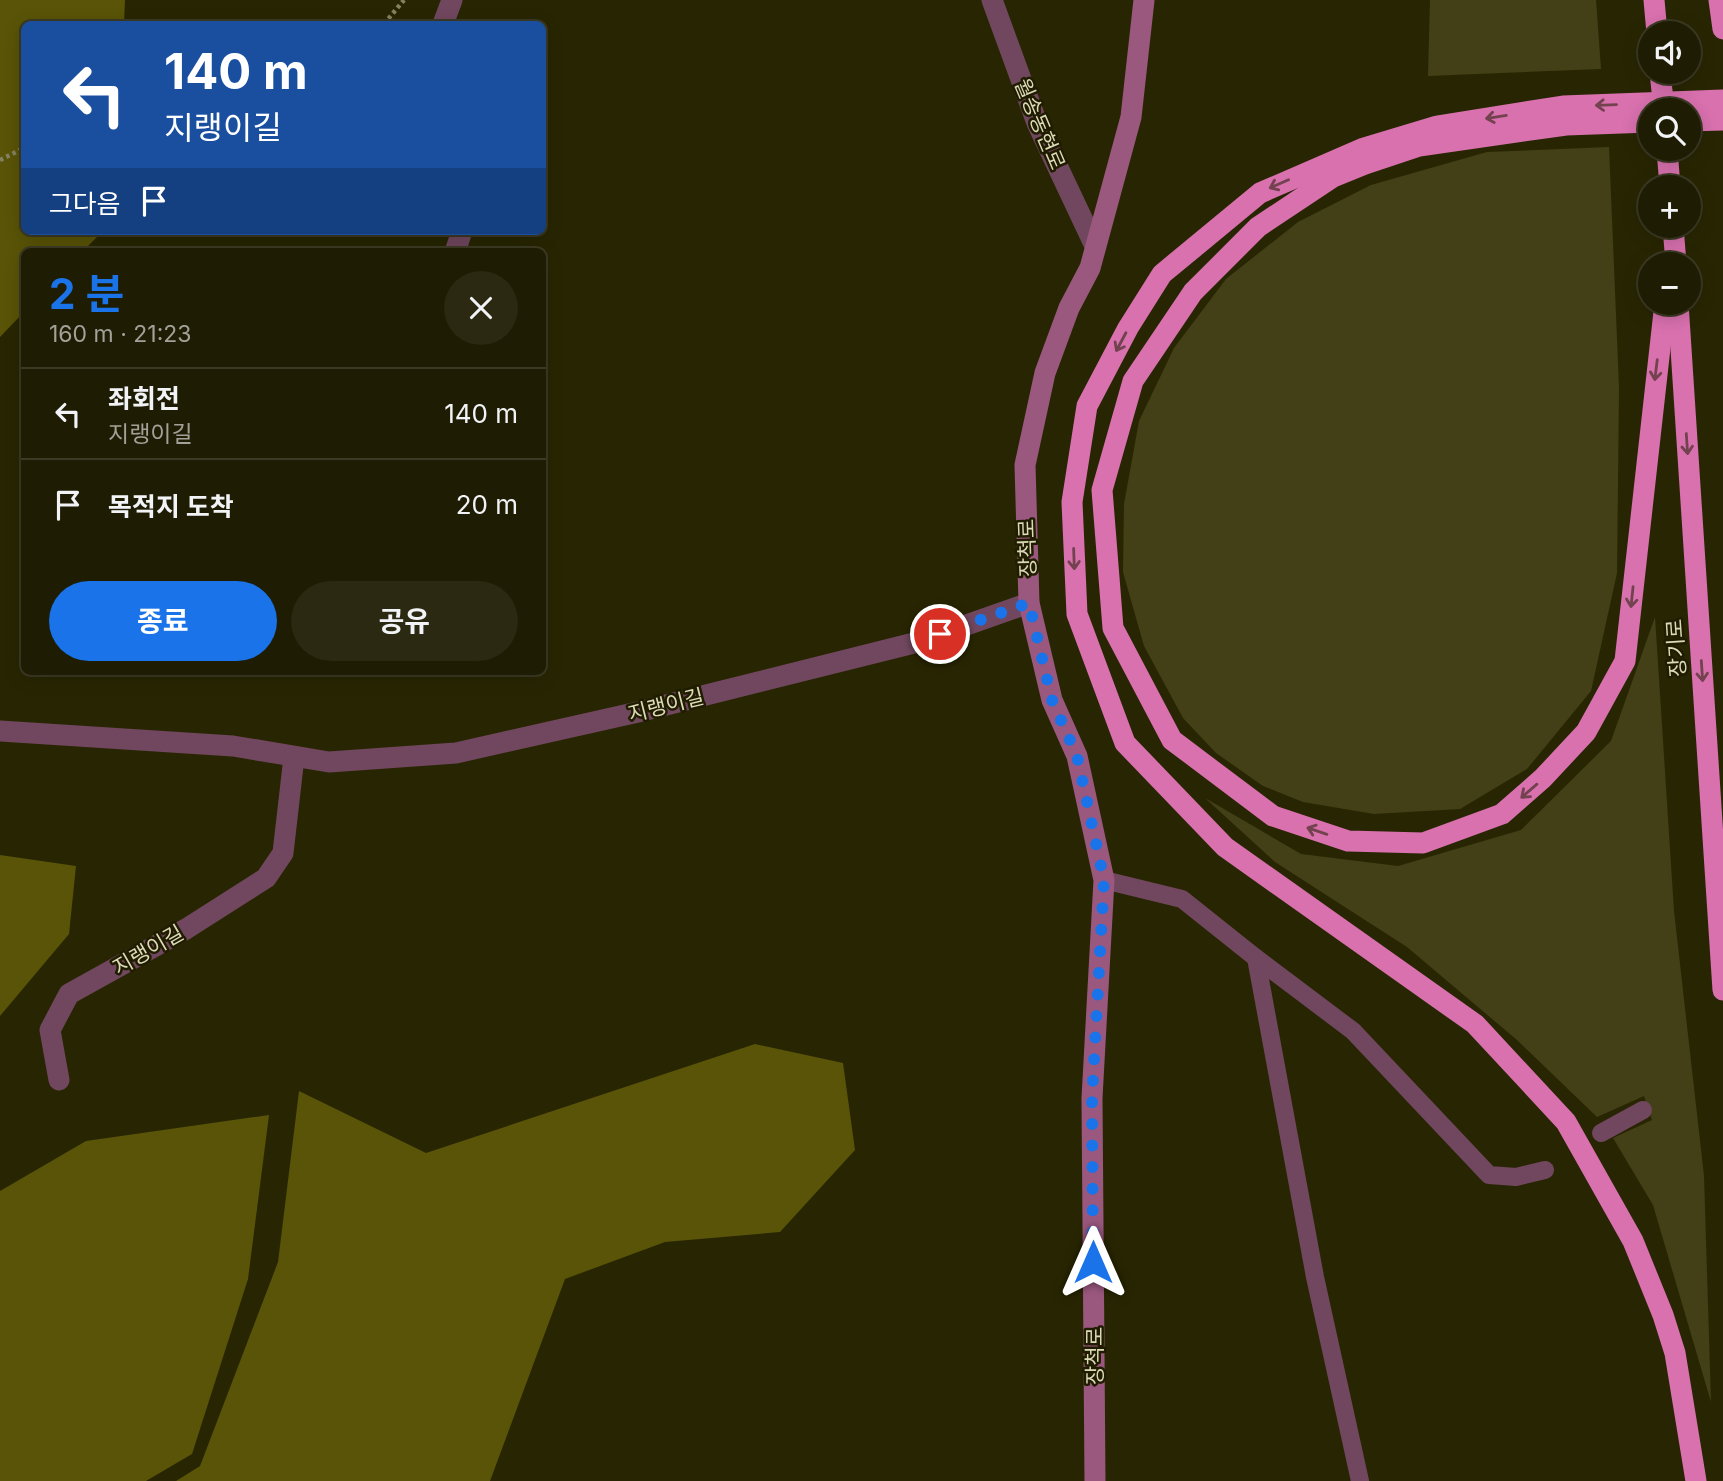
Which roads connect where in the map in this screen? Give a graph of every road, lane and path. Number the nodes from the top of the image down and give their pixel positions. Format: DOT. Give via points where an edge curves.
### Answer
graph roads {
  1 [pos="404,0"];
  2 [pos="452,0"];
  3 [pos="992,0"];
  4 [pos="1144,0"];
  5 [pos="1654,0"];
  6 [pos="1719,0"];
  7 [pos="386,21"];
  8 [pos="444,21"];
  9 [pos="1656,21"];
  10 [pos="1723,29"];
  11 [pos="1723,100"];
  12 [pos="1723,120"];
  13 [pos="1701,121"];
  14 [pos="1638,122"];
  15 [pos="21,150"];
  16 [pos="0,160"];
  17 [pos="1095,246"];
  18 [pos="1664,315"];
  19 [pos="1679,315"];
  20 [pos="1029,603"];
  21 [pos="0,730"];
  22 [pos="294,757"];
  23 [pos="1104,880"];
  24 [pos="1256,958"];
  25 [pos="1723,990"];
  26 [pos="59,1080"];
  27 [pos="1643,1110"];
  28 [pos="1601,1133"];
  29 [pos="1545,1170"];
  30 [pos="1094,1481"];
  31 [pos="1360,1481"];
  32 [pos="1696,1481"];
  1 -- 7 [label="path"];
  2 -- 8 [label="street"];
  3 -- 17 [label="street, 월송동현로" via="1037,122"];
  4 -- 17 [label="street, 장척로" via="1131,117"];
  5 -- 9 [label="highway"];
  6 -- 10 [label="highway"];
  11 -- 32 [label="highway, one-way" via="1563,106 1437,126 1364,148 1260,193 1162,274 1128,328 1087,406 1072,502 1077,614 1125,743 1225,847 1475,1024 1566,1122 1633,1241 1663,1315 1675,1353"];
  12 -- 13 [label="highway"];
  18 -- 14 [label="highway, one-way" via="1625,660 1586,732 1544,778 1502,814 1423,843 1348,841 1273,816 1172,740 1113,628 1102,490 1133,381 1193,292 1258,227 1333,177 1365,164 1419,146 1566,125"];
  15 -- 16 [label="path"];
  17 -- 20 [label="street, 장척로" via="1045,373 1025,465"];
  19 -- 25 [label="highway, 장기로, one-way"];
  20 -- 22 [label="street, 지랭이길" via="918,642 456,753 329,762"];
  20 -- 23 [label="street, 장척로" via="1052,700 1077,756"];
  21 -- 22 [label="street, 지랭이길" via="233,746"];
  22 -- 26 [label="street, 지랭이길" via="283,853 266,878 69,994 50,1030"];
  23 -- 24 [label="lane" via="1182,899"];
  23 -- 30 [label="street, 장척로" via="1092,1098"];
  24 -- 29 [label="lane" via="1353,1031 1489,1175 1516,1177"];
  24 -- 31 [label="lane" via="1315,1277"];
  27 -- 28 [label="lane"];
}
